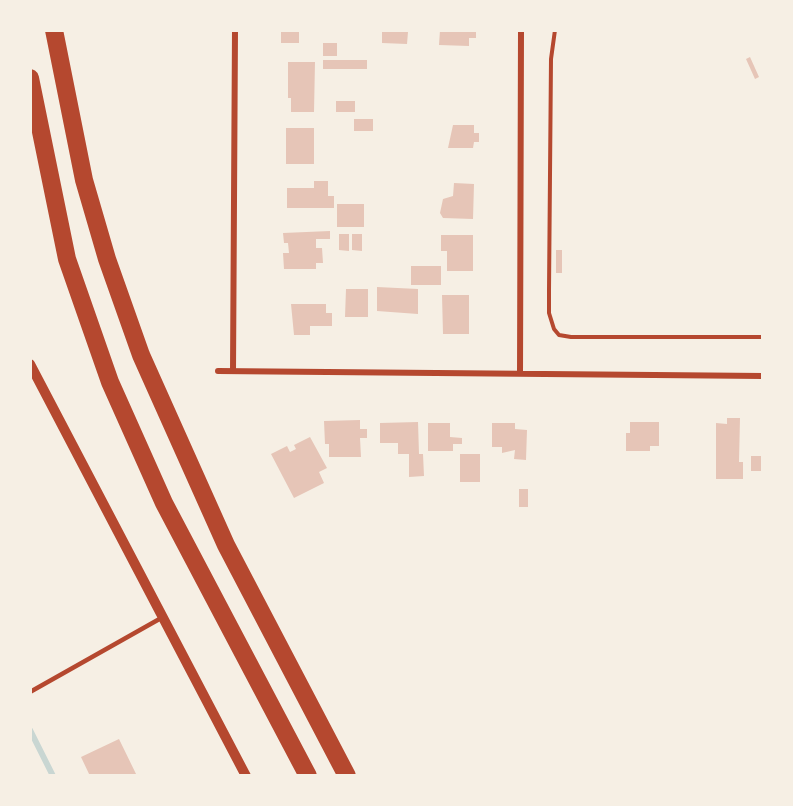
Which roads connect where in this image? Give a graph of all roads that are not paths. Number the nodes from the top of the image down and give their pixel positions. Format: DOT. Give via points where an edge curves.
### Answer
graph roads {
  1 [pos="54,30"];
  2 [pos="235,30"];
  3 [pos="520,30"];
  4 [pos="30,78"];
  5 [pos="30,364"];
  6 [pos="218,371"];
  7 [pos="233,371"];
  8 [pos="520,374"];
  9 [pos="763,376"];
  10 [pos="163,617"];
  11 [pos="30,692"];
  12 [pos="246,776"];
  13 [pos="308,776"];
  14 [pos="347,776"];
  1 -- 14 [label="highway" via="84,180 141,355 226,545"];
  2 -- 7 [label="street"];
  3 -- 8 [label="street"];
  4 -- 13 [label="highway" via="67,259 110,382 164,503"];
  5 -- 10 [label="street"];
  6 -- 7 [label="street"];
  7 -- 8 [label="street"];
  8 -- 9 [label="street"];
  10 -- 11 [label="lane"];
  10 -- 12 [label="street"];
}
